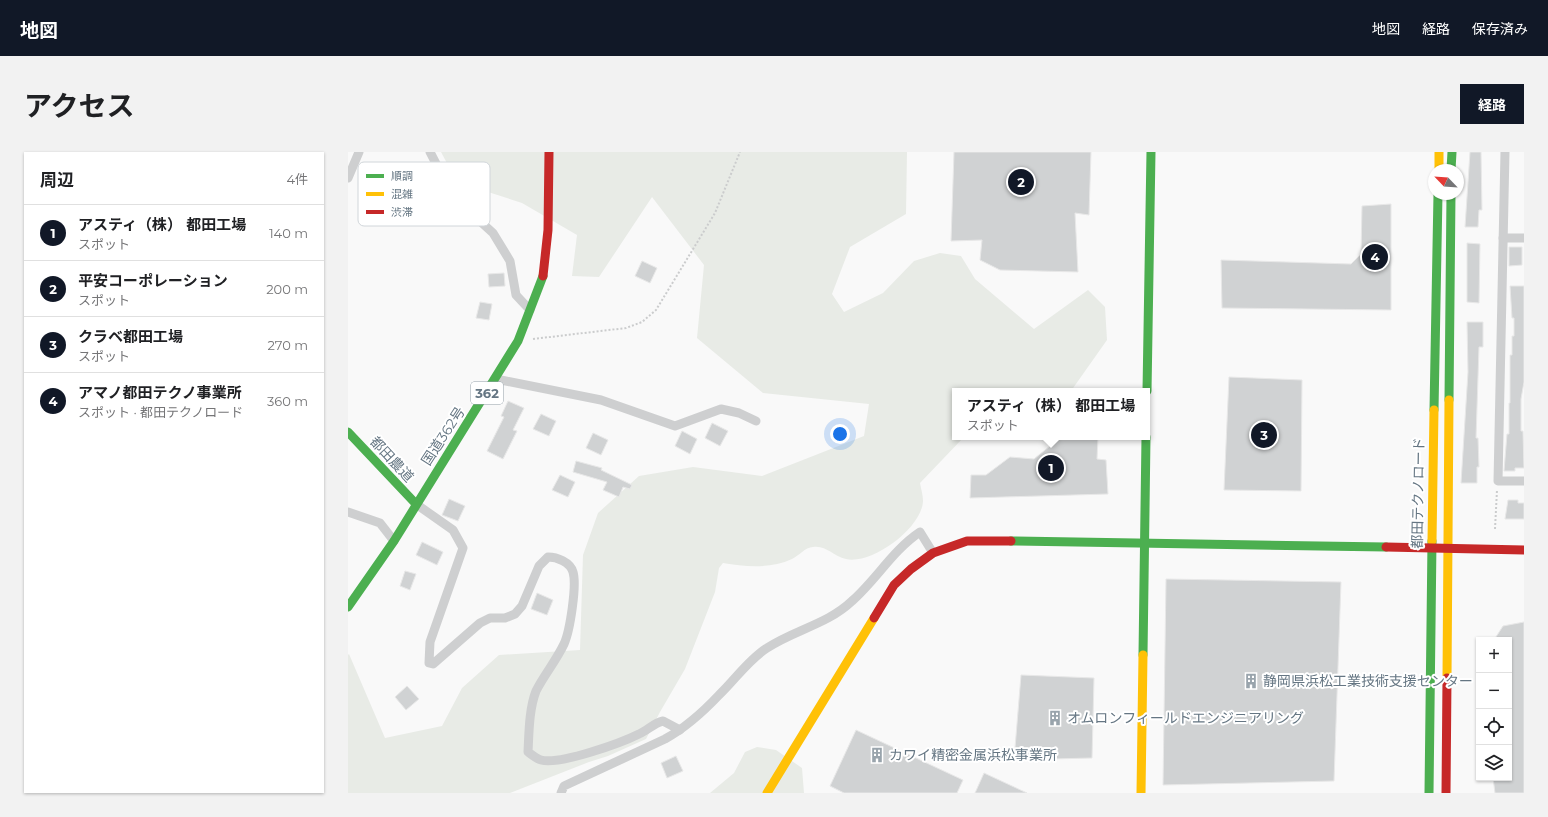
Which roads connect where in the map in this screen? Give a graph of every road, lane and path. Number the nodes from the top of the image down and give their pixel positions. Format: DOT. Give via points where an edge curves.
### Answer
graph roads {
  1 [pos="359,152"];
  2 [pos="430,152"];
  3 [pos="549,152"];
  4 [pos="740,152"];
  5 [pos="1151,152"];
  6 [pos="1439,152"];
  7 [pos="1452,152"];
  8 [pos="1504,152"];
  9 [pos="435,162"];
  10 [pos="1439,164"];
  11 [pos="1452,164"];
  12 [pos="348,178"];
  13 [pos="1438,200"];
  14 [pos="1451,200"];
  15 [pos="484,226"];
  16 [pos="1503,238"];
  17 [pos="1524,238"];
  18 [pos="530,310"];
  19 [pos="518,341"];
  20 [pos="496,379"];
  21 [pos="1147,388"];
  22 [pos="756,421"];
  23 [pos="348,432"];
  24 [pos="1146,440"];
  25 [pos="1498,481"];
  26 [pos="1524,481"];
  27 [pos="416,504"];
  28 [pos="348,512"];
  29 [pos="1495,529"];
  30 [pos="394,541"];
  31 [pos="1144,542"];
  32 [pos="1431,549"];
  33 [pos="1448,549"];
  34 [pos="1524,550"];
  35 [pos="933,553"];
  36 [pos="348,607"];
  37 [pos="680,730"];
  38 [pos="561,793"];
  39 [pos="766,793"];
  40 [pos="1141,793"];
  41 [pos="1429,793"];
  42 [pos="1446,793"];
  1 -- 12 [label="street"];
  2 -- 9 [label="street"];
  3 -- 18 [label="main road, 国道362号 / 362" via="548,230 543,277"];
  4 -- 19 [label="path" via="715,213 656,310 642,322 626,328"];
  5 -- 21 [label="main road"];
  6 -- 10 [label="main road"];
  7 -- 11 [label="main road"];
  8 -- 16 [label="street"];
  13 -- 32 [label="main road, 都田テクノロード"];
  14 -- 33 [label="main road"];
  15 -- 18 [label="street" via="493,234 510,261 516,295"];
  16 -- 17 [label="street"];
  16 -- 25 [label="street"];
  18 -- 19 [label="main road, 国道362号 / 362"];
  19 -- 20 [label="main road, 国道362号 / 362"];
  20 -- 22 [label="street" via="601,400 675,426 721,409 739,413"];
  20 -- 27 [label="main road, 国道362号 / 362"];
  23 -- 27 [label="main road, 都田農道"];
  24 -- 31 [label="main road"];
  25 -- 26 [label="street"];
  25 -- 29 [label="path"];
  27 -- 30 [label="main road, 国道362号 / 362"];
  27 -- 37 [label="street" via="453,530 463,548 430,642 429,663 433,664 480,623 490,618 505,618 515,614 522,606 539,566 548,557 557,557 573,572 569,631 556,660 536,692 528,752 542,760 560,759 622,742 663,721"];
  28 -- 30 [label="street" via="380,523"];
  30 -- 36 [label="main road, 国道362号 / 362"];
  31 -- 32 [label="main road"];
  31 -- 35 [label="main road" via="967,541"];
  31 -- 40 [label="main road"];
  32 -- 33 [label="main road"];
  32 -- 41 [label="main road, 都田テクノロード"];
  33 -- 34 [label="main road"];
  33 -- 42 [label="main road"];
  35 -- 37 [label="street" via="920,532 907,541 852,602 826,620 766,649"];
  35 -- 39 [label="main road" via="894,585"];
  37 -- 38 [label="street" via="564,786"];
}
